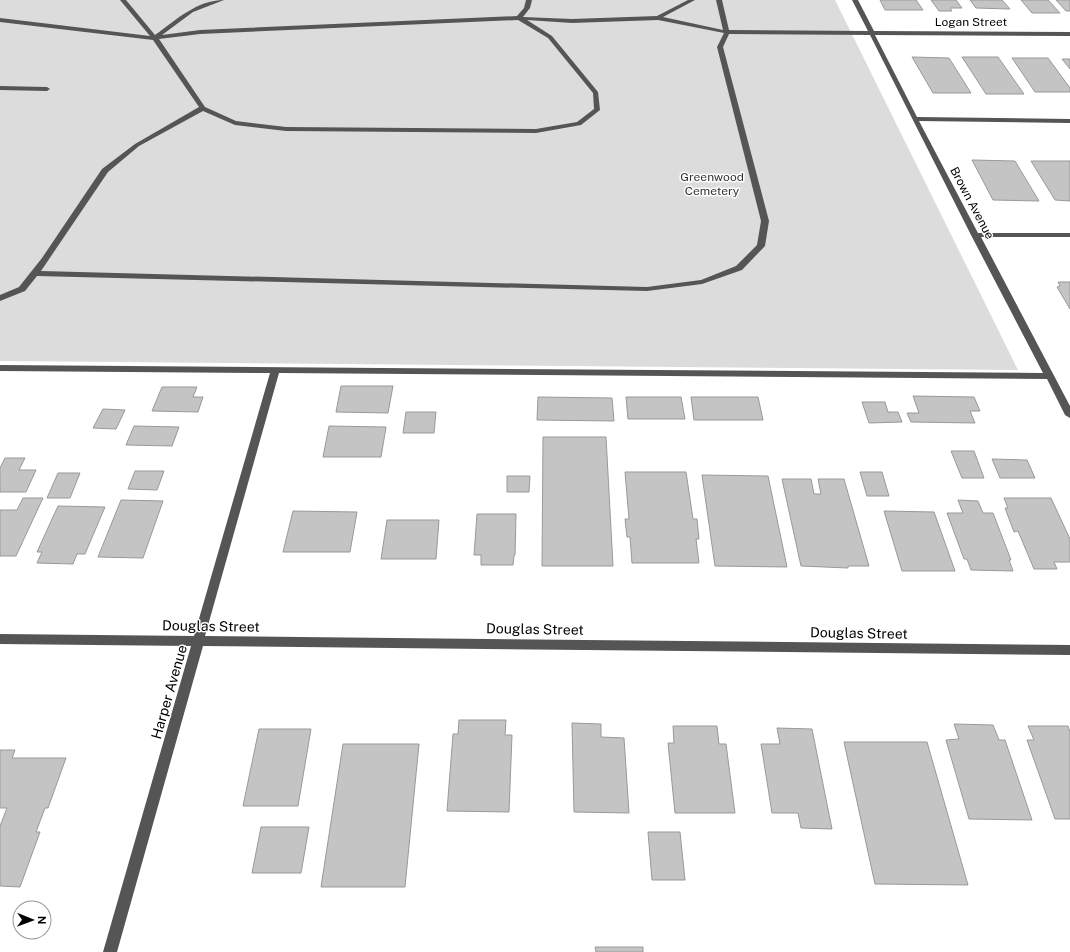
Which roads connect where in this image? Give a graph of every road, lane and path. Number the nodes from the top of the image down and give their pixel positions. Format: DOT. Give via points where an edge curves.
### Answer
graph roads {
  1 [pos="123,0"];
  2 [pos="221,0"];
  3 [pos="529,0"];
  4 [pos="692,0"];
  5 [pos="719,0"];
  6 [pos="855,0"];
  7 [pos="519,18"];
  8 [pos="658,18"];
  9 [pos="0,20"];
  10 [pos="727,32"];
  11 [pos="871,33"];
  12 [pos="1070,34"];
  13 [pos="155,38"];
  14 [pos="0,88"];
  15 [pos="47,89"];
  16 [pos="203,108"];
  17 [pos="915,119"];
  18 [pos="1070,121"];
  19 [pos="975,234"];
  20 [pos="1070,235"];
  21 [pos="34,273"];
  22 [pos="0,298"];
  23 [pos="0,368"];
  24 [pos="275,370"];
  25 [pos="1049,376"];
  26 [pos="1067,404"];
  27 [pos="1070,415"];
  28 [pos="0,639"];
  29 [pos="199,641"];
  30 [pos="1070,650"];
  31 [pos="110,952"];
  1 -- 13 [label="street"];
  2 -- 13 [label="street" via="192,10"];
  3 -- 7 [label="street" via="527,8"];
  4 -- 8 [label="street"];
  5 -- 10 [label="street"];
  6 -- 11 [label="street, Brown Avenue"];
  7 -- 8 [label="street" via="572,21"];
  7 -- 13 [label="street" via="200,32"];
  7 -- 16 [label="street" via="550,37 596,93 597,110 579,124 536,131 286,130 235,123"];
  8 -- 10 [label="street, Logan Street"];
  9 -- 13 [label="street"];
  10 -- 11 [label="street, Logan Street"];
  10 -- 21 [label="street" via="720,46 765,221 761,246 739,268 702,282 647,289"];
  11 -- 12 [label="street, Logan Street"];
  11 -- 17 [label="street, Brown Avenue"];
  13 -- 16 [label="street"];
  14 -- 15 [label="street"];
  16 -- 21 [label="street" via="137,145 105,171"];
  17 -- 18 [label="street"];
  17 -- 19 [label="street, Brown Avenue"];
  19 -- 20 [label="street"];
  19 -- 25 [label="street, Brown Avenue"];
  21 -- 22 [label="street" via="22,289"];
  23 -- 24 [label="street"];
  24 -- 25 [label="street"];
  24 -- 29 [label="street, Harper Avenue"];
  25 -- 26 [label="street, Brown Avenue"];
  26 -- 27 [label="street, Brown Avenue"];
  28 -- 29 [label="street, Douglas Street"];
  29 -- 30 [label="street, Douglas Street"];
  29 -- 31 [label="street, Harper Avenue"];
}
